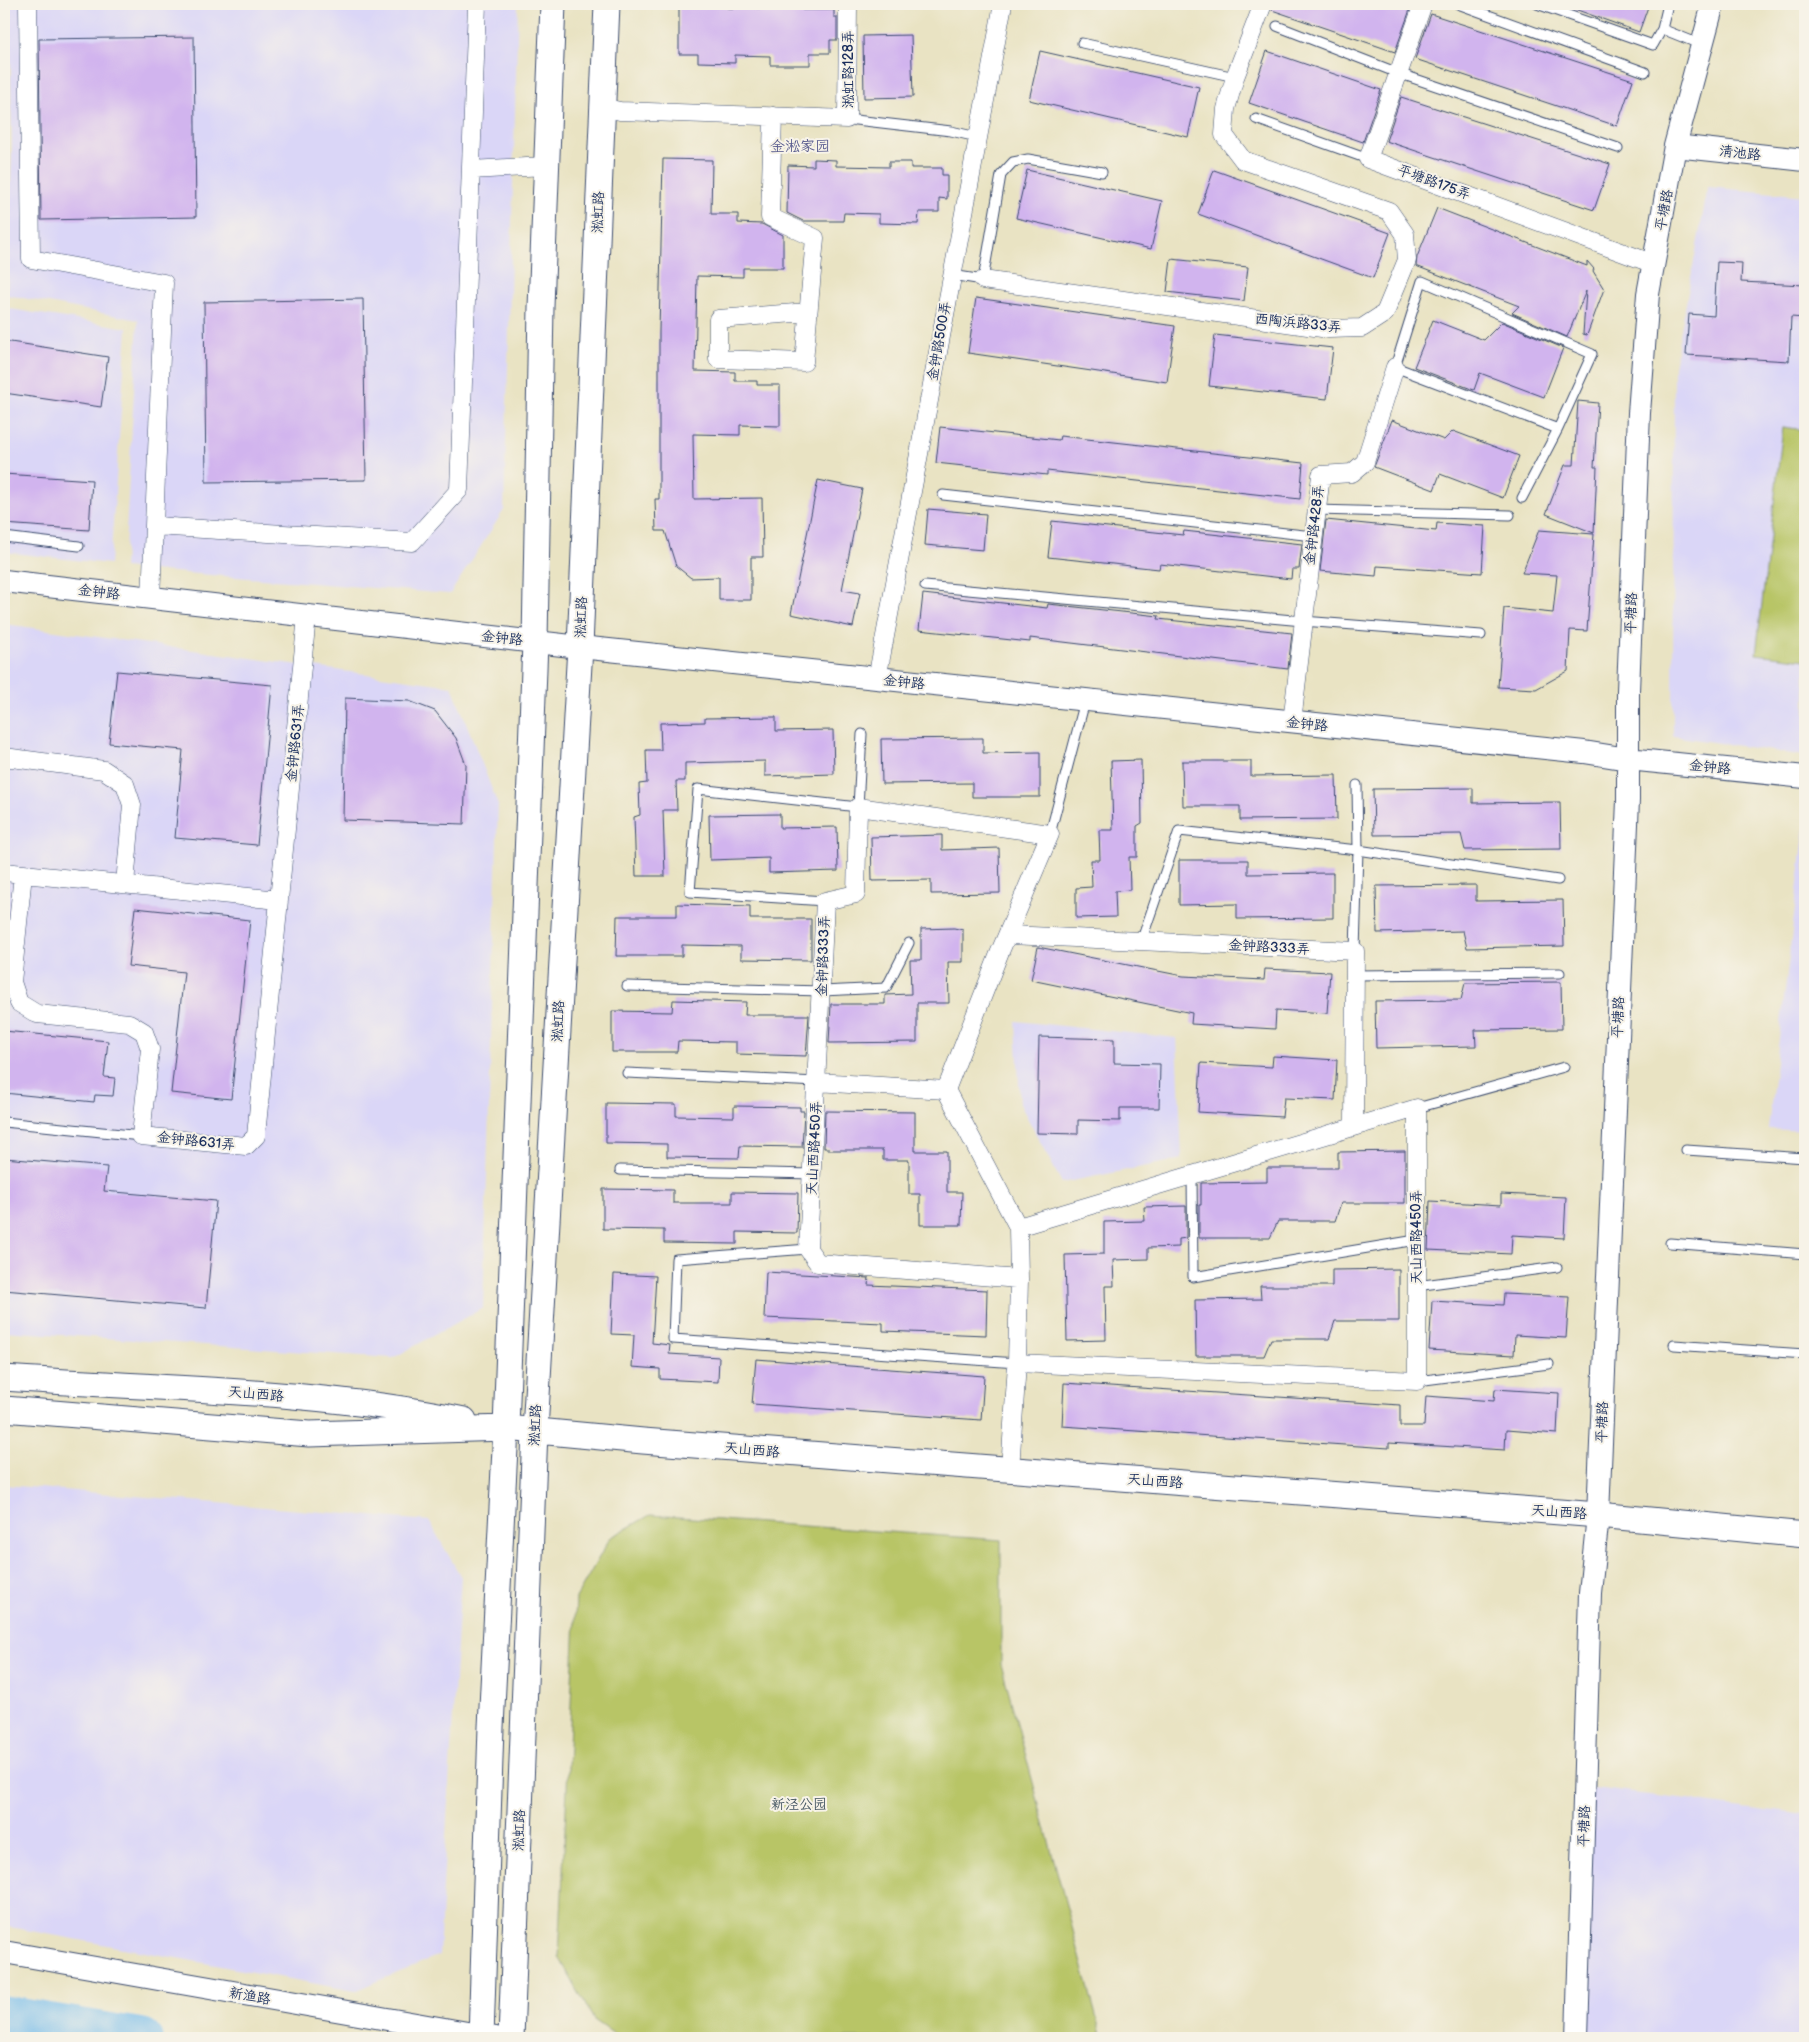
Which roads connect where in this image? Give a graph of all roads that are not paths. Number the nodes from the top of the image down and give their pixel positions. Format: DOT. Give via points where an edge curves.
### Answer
graph roads {
  1 [pos="28,4"];
  2 [pos="477,4"];
  3 [pos="553,4"];
  4 [pos="607,4"];
  5 [pos="848,4"];
  6 [pos="1002,4"];
  7 [pos="1263,4"];
  8 [pos="1422,4"];
  9 [pos="1458,4"];
  10 [pos="1536,4"];
  11 [pos="1668,4"];
  12 [pos="1713,4"];
  13 [pos="1277,26"];
  14 [pos="1662,29"];
  15 [pos="1082,43"];
  16 [pos="1703,45"];
  17 [pos="1645,72"];
  18 [pos="1398,73"];
  19 [pos="1235,77"];
  20 [pos="602,107"];
  21 [pos="773,116"];
  22 [pos="847,119"];
  23 [pos="1256,119"];
  24 [pos="977,137"];
  25 [pos="1675,146"];
  26 [pos="1618,148"];
  27 [pos="1368,159"];
  28 [pos="1805,160"];
  29 [pos="546,166"];
  30 [pos="471,170"];
  31 [pos="1102,172"];
  32 [pos="1654,264"];
  33 [pos="952,275"];
  34 [pos="983,280"];
  35 [pos="808,312"];
  36 [pos="1395,367"];
  37 [pos="1558,429"];
  38 [pos="943,494"];
  39 [pos="1522,498"];
  40 [pos="1316,510"];
  41 [pos="1510,515"];
  42 [pos="154,526"];
  43 [pos="1313,536"];
  44 [pos="4,537"];
  45 [pos="79,546"];
  46 [pos="4,581"];
  47 [pos="924,586"];
  48 [pos="152,598"];
  49 [pos="307,616"];
  50 [pos="1303,621"];
  51 [pos="1481,635"];
  52 [pos="535,642"];
  53 [pos="580,647"];
  54 [pos="877,679"];
  55 [pos="1086,701"];
  56 [pos="1292,722"];
  57 [pos="862,734"];
  58 [pos="4,757"];
  59 [pos="1628,759"];
  60 [pos="1805,777"];
  61 [pos="1357,785"];
  62 [pos="858,807"];
  63 [pos="1050,834"];
  64 [pos="1358,850"];
  65 [pos="4,872"];
  66 [pos="23,874"];
  67 [pos="1558,880"];
  68 [pos="125,884"];
  69 [pos="279,900"];
  70 [pos="825,901"];
  71 [pos="1009,935"];
  72 [pos="1142,942"];
  73 [pos="909,943"];
  74 [pos="1355,951"];
  75 [pos="1560,973"];
  76 [pos="1355,975"];
  77 [pos="627,986"];
  78 [pos="822,991"];
  79 [pos="1564,1067"];
  80 [pos="627,1073"];
  81 [pos="817,1082"];
  82 [pos="946,1090"];
  83 [pos="1417,1108"];
  84 [pos="4,1122"];
  85 [pos="1354,1126"];
  86 [pos="142,1136"];
  87 [pos="1686,1150"];
  88 [pos="1805,1158"];
  89 [pos="620,1170"];
  90 [pos="813,1174"];
  91 [pos="1192,1175"];
  92 [pos="1018,1227"];
  93 [pos="1416,1240"];
  94 [pos="1670,1243"];
  95 [pos="808,1248"];
  96 [pos="1805,1254"];
  97 [pos="1557,1267"];
  98 [pos="1019,1279"];
  99 [pos="1416,1286"];
  100 [pos="1674,1345"];
  101 [pos="1805,1354"];
  102 [pos="1017,1363"];
  103 [pos="1549,1364"];
  104 [pos="4,1378"];
  105 [pos="1417,1381"];
  106 [pos="4,1409"];
  107 [pos="506,1428"];
  108 [pos="535,1431"];
  109 [pos="1010,1470"];
  110 [pos="1598,1516"];
  111 [pos="1805,1535"];
  112 [pos="4,1952"];
  113 [pos="486,2037"];
  114 [pos="511,2038"];
  115 [pos="1577,2038"];
  1 -- 42 [label="street" via="31,259 164,283"];
  2 -- 30 [label="street"];
  3 -- 29 [label="main road, 淞虹路"];
  4 -- 20 [label="main road, 淞虹路"];
  5 -- 22 [label="street, 淞虹路128弄"];
  6 -- 24 [label="street, 金钟路500弄"];
  7 -- 19 [label="street, 西陶浜路33弄"];
  8 -- 18 [label="street"];
  9 -- 17 [label="lane"];
  10 -- 14 [label="lane" via="1654,45"];
  11 -- 14 [label="lane"];
  12 -- 16 [label="street, 平塘路"];
  13 -- 18 [label="lane"];
  14 -- 16 [label="lane"];
  15 -- 19 [label="lane"];
  16 -- 25 [label="street, 平塘路"];
  18 -- 26 [label="lane"];
  18 -- 27 [label="street"];
  19 -- 34 [label="street, 西陶浜路33弄" via="1226,109 1224,135 1243,160 1389,211 1405,234 1407,260 1385,313 1362,328 1330,329"];
  20 -- 21 [label="street, 淞虹路128弄" via="620,111"];
  20 -- 53 [label="main road, 淞虹路"];
  21 -- 22 [label="street, 淞虹路128弄"];
  21 -- 35 [label="street" via="770,217 815,238"];
  22 -- 24 [label="lane"];
  23 -- 27 [label="lane"];
  24 -- 33 [label="street, 金钟路500弄"];
  25 -- 28 [label="street, 清池路"];
  25 -- 32 [label="street, 平塘路"];
  27 -- 32 [label="street, 平塘路175弄"];
  29 -- 30 [label="street"];
  29 -- 52 [label="main road, 淞虹路"];
  30 -- 42 [label="street" via="459,490 412,542"];
  31 -- 34 [label="lane" via="1028,159 1013,162 1001,175"];
  32 -- 59 [label="street, 平塘路" via="1648,294 1639,413"];
  33 -- 34 [label="lane"];
  33 -- 54 [label="street, 金钟路500弄"];
  35 -- 35 [label="street" via="804,362 718,360 718,319"];
  36 -- 37 [label="lane"];
  36 -- 37 [label="lane" via="1422,281 1592,354"];
  36 -- 40 [label="street, 金钟路428弄" via="1365,462 1352,473 1321,475"];
  37 -- 39 [label="lane"];
  38 -- 43 [label="lane"];
  40 -- 41 [label="lane"];
  40 -- 43 [label="street, 金钟路428弄"];
  42 -- 48 [label="street"];
  43 -- 50 [label="street, 金钟路428弄"];
  44 -- 45 [label="lane"];
  46 -- 48 [label="street, 金钟路"];
  47 -- 50 [label="lane"];
  48 -- 49 [label="street, 金钟路"];
  49 -- 52 [label="street, 金钟路"];
  49 -- 69 [label="street, 金钟路631弄"];
  50 -- 51 [label="lane"];
  50 -- 56 [label="street, 金钟路428弄"];
  52 -- 53 [label="street, 金钟路"];
  52 -- 107 [label="main road, 淞虹路"];
  53 -- 54 [label="street, 金钟路"];
  53 -- 108 [label="main road, 淞虹路"];
  54 -- 55 [label="street, 金钟路"];
  55 -- 56 [label="street, 金钟路"];
  55 -- 63 [label="lane"];
  56 -- 59 [label="street, 金钟路"];
  57 -- 62 [label="lane"];
  58 -- 68 [label="street" via="104,770 125,784 132,805"];
  59 -- 60 [label="street, 金钟路"];
  59 -- 110 [label="street, 平塘路"];
  61 -- 64 [label="lane"];
  62 -- 63 [label="street"];
  62 -- 70 [label="street, 金钟路333弄" via="856,894"];
  62 -- 70 [label="lane" via="698,789 690,892"];
  63 -- 71 [label="street"];
  64 -- 67 [label="lane"];
  64 -- 72 [label="lane" via="1180,831"];
  64 -- 74 [label="lane"];
  65 -- 66 [label="street"];
  66 -- 68 [label="street"];
  66 -- 86 [label="street, 金钟路631弄" via="12,982 19,1003 37,1014 129,1023 144,1032 150,1049"];
  68 -- 69 [label="street"];
  69 -- 86 [label="street, 金钟路631弄" via="256,1136 246,1146"];
  70 -- 78 [label="street, 金钟路333弄"];
  71 -- 72 [label="street, 金钟路333弄"];
  71 -- 82 [label="street"];
  72 -- 74 [label="street, 金钟路333弄"];
  73 -- 78 [label="lane" via="886,988"];
  74 -- 76 [label="street"];
  75 -- 76 [label="lane"];
  76 -- 85 [label="street"];
  77 -- 78 [label="lane"];
  78 -- 81 [label="street, 金钟路333弄"];
  79 -- 83 [label="lane"];
  80 -- 81 [label="lane"];
  81 -- 82 [label="street, 天山西路450弄"];
  81 -- 90 [label="street, 天山西路450弄"];
  82 -- 92 [label="street"];
  83 -- 85 [label="street"];
  83 -- 93 [label="street, 天山西路450弄"];
  84 -- 86 [label="lane"];
  85 -- 91 [label="street"];
  87 -- 88 [label="lane"];
  89 -- 90 [label="lane"];
  90 -- 95 [label="street, 天山西路450弄"];
  91 -- 92 [label="street"];
  91 -- 93 [label="lane" via="1193,1277"];
  92 -- 98 [label="street"];
  93 -- 99 [label="street, 天山西路450弄"];
  94 -- 96 [label="lane"];
  95 -- 98 [label="street" via="818,1263"];
  95 -- 102 [label="lane" via="676,1259 673,1339"];
  97 -- 99 [label="lane"];
  98 -- 102 [label="street"];
  99 -- 105 [label="street, 天山西路450弄"];
  100 -- 101 [label="lane"];
  102 -- 105 [label="street"];
  102 -- 109 [label="street"];
  103 -- 105 [label="lane"];
  104 -- 107 [label="main road, 天山西路" via="248,1392 416,1410"];
  106 -- 107 [label="main road, 天山西路" via="309,1434"];
  107 -- 108 [label="main road, 天山西路"];
  107 -- 113 [label="main road, 淞虹路" via="491,1727"];
  108 -- 109 [label="main road, 天山西路"];
  108 -- 114 [label="main road, 淞虹路"];
  109 -- 110 [label="main road, 天山西路"];
  110 -- 111 [label="main road, 天山西路"];
  110 -- 115 [label="street, 平塘路" via="1590,1593"];
  112 -- 113 [label="street, 新渔路"];
}
